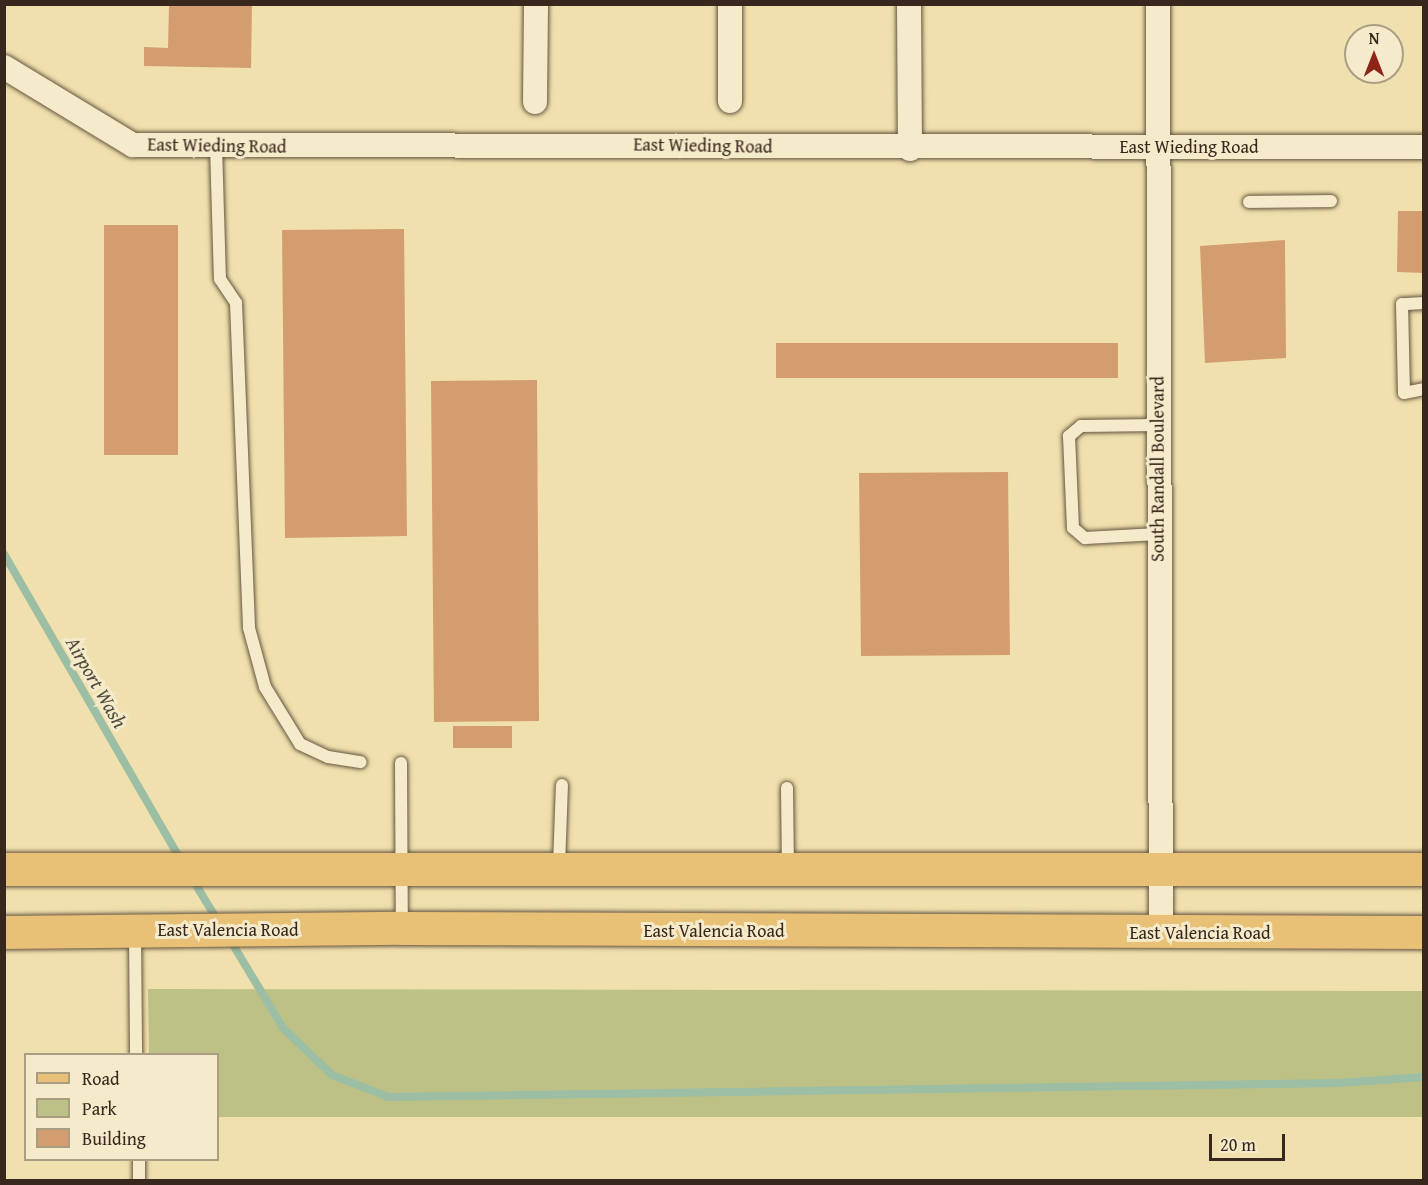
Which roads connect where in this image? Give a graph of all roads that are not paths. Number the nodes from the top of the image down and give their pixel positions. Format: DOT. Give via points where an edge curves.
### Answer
graph roads {
  1 [pos="536,4"];
  2 [pos="730,4"];
  3 [pos="909,4"];
  4 [pos="1158,4"];
  5 [pos="4,67"];
  6 [pos="730,101"];
  7 [pos="536,102"];
  8 [pos="216,146"];
  9 [pos="1160,147"];
  10 [pos="1424,147"];
  11 [pos="909,149"];
  12 [pos="1331,201"];
  13 [pos="1249,202"];
  14 [pos="1424,303"];
  15 [pos="1424,389"];
  16 [pos="1158,425"];
  17 [pos="1158,534"];
  18 [pos="361,762"];
  19 [pos="401,763"];
  20 [pos="562,785"];
  21 [pos="787,788"];
  22 [pos="403,865"];
  23 [pos="559,866"];
  24 [pos="788,867"];
  25 [pos="4,869"];
  26 [pos="1424,869"];
  27 [pos="1161,871"];
  28 [pos="402,928"];
  29 [pos="144,930"];
  30 [pos="4,932"];
  31 [pos="1424,932"];
  32 [pos="1161,934"];
  33 [pos="136,1053"];
  34 [pos="139,1161"];
  35 [pos="139,1180"];
  1 -- 7 [label="street"];
  2 -- 6 [label="street"];
  3 -- 11 [label="street"];
  4 -- 9 [label="street, South Randall Boulevard"];
  5 -- 8 [label="street, East Wieding Road" via="133,145"];
  8 -- 11 [label="street, East Wieding Road"];
  8 -- 18 [label="lane" via="220,279 236,303 249,628 265,687 300,744 328,757"];
  9 -- 10 [label="street, East Wieding Road"];
  9 -- 11 [label="street, East Wieding Road"];
  9 -- 16 [label="street, South Randall Boulevard"];
  12 -- 13 [label="lane"];
  14 -- 15 [label="lane" via="1402,304 1404,393"];
  16 -- 17 [label="street, South Randall Boulevard"];
  16 -- 17 [label="lane" via="1081,426 1069,436 1073,528 1085,538"];
  17 -- 27 [label="street, South Randall Boulevard"];
  19 -- 22 [label="lane"];
  20 -- 23 [label="lane"];
  21 -- 24 [label="lane"];
  22 -- 23 [label="main road"];
  22 -- 25 [label="main road"];
  22 -- 28 [label="lane"];
  23 -- 24 [label="main road"];
  24 -- 27 [label="main road"];
  26 -- 27 [label="main road"];
  27 -- 32 [label="street, South Randall Boulevard"];
  28 -- 29 [label="main road, East Valencia Road"];
  28 -- 32 [label="main road, East Valencia Road"];
  29 -- 30 [label="main road, East Valencia Road"];
  29 -- 33 [label="lane"];
  31 -- 32 [label="main road, East Valencia Road"];
  34 -- 35 [label="lane"];
}
